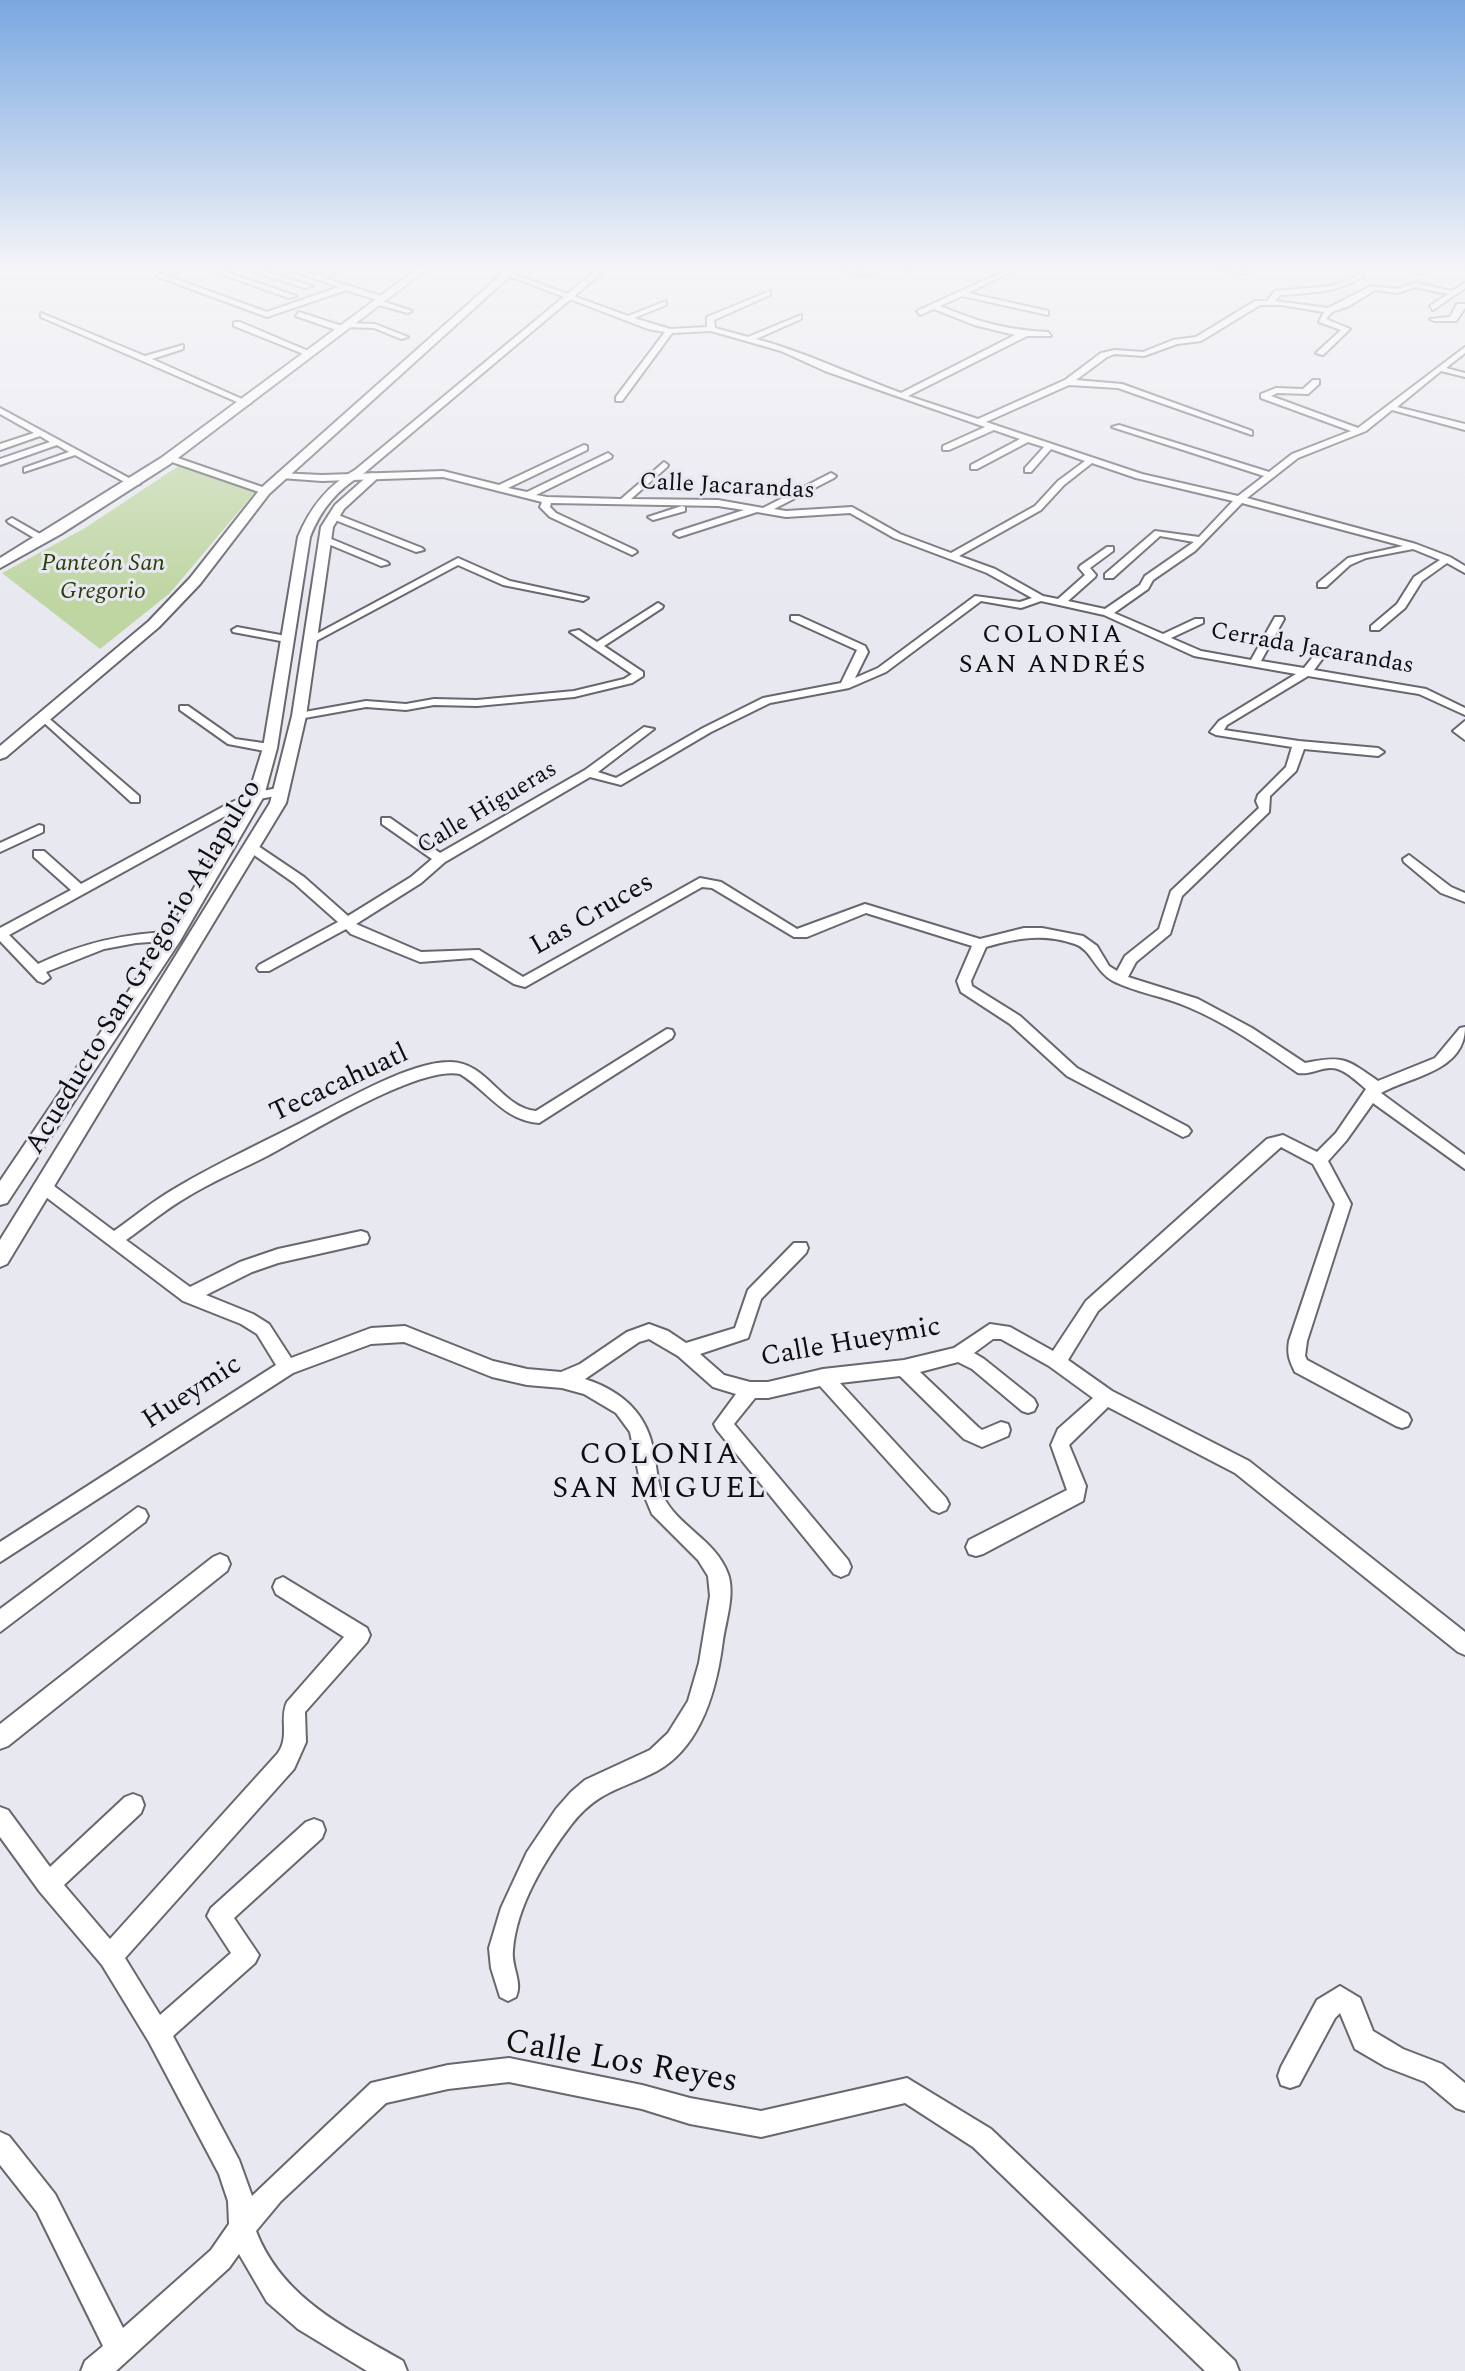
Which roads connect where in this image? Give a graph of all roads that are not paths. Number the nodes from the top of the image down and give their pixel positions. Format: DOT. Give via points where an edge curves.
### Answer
graph roads {
  1 [pos="185,377"];
  2 [pos="280,377"];
  3 [pos="391,377"];
  4 [pos="471,377"];
  5 [pos="636,377"];
  6 [pos="849,377"];
  7 [pos="939,377"];
  8 [pos="1075,377"];
  9 [pos="1431,377"];
  10 [pos="1068,382"];
  11 [pos="1316,382"];
  12 [pos="901,396"];
  13 [pos="619,399"];
  14 [pos="247,403"];
  15 [pos="1392,408"];
  16 [pos="0,411"];
  17 [pos="978,422"];
  18 [pos="1464,426"];
  19 [pos="993,427"];
  20 [pos="1116,427"];
  21 [pos="1359,431"];
  22 [pos="42,433"];
  23 [pos="1249,433"];
  24 [pos="1028,438"];
  25 [pos="1450,438"];
  26 [pos="57,442"];
  27 [pos="1049,446"];
  28 [pos="0,447"];
  29 [pos="584,448"];
  30 [pos="946,448"];
  31 [pos="76,452"];
  32 [pos="608,456"];
  33 [pos="172,459"];
  34 [pos="1091,460"];
  35 [pos="0,462"];
  36 [pos="664,465"];
  37 [pos="974,467"];
  38 [pos="27,470"];
  39 [pos="1028,470"];
  40 [pos="281,475"];
  41 [pos="375,475"];
  42 [pos="1269,475"];
  43 [pos="350,476"];
  44 [pos="831,476"];
  45 [pos="135,484"];
  46 [pos="500,488"];
  47 [pos="265,491"];
  48 [pos="528,495"];
  49 [pos="1240,499"];
  50 [pos="547,500"];
  51 [pos="621,503"];
  52 [pos="704,503"];
  53 [pos="760,510"];
  54 [pos="333,516"];
  55 [pos="653,517"];
  56 [pos="12,521"];
  57 [pos="679,534"];
  58 [pos="324,539"];
  59 [pos="44,540"];
  60 [pos="1202,540"];
  61 [pos="1413,546"];
  62 [pos="1110,549"];
  63 [pos="419,550"];
  64 [pos="632,552"];
  65 [pos="952,556"];
  66 [pos="1447,559"];
  67 [pos="0,564"];
  68 [pos="384,564"];
  69 [pos="1465,570"];
  70 [pos="1109,576"];
  71 [pos="1322,585"];
  72 [pos="583,598"];
  73 [pos="1040,598"];
  74 [pos="1062,601"];
  75 [pos="658,606"];
  76 [pos="1107,613"];
  77 [pos="795,618"];
  78 [pos="1279,619"];
  79 [pos="1199,621"];
  80 [pos="1375,628"];
  81 [pos="237,630"];
  82 [pos="575,632"];
  83 [pos="1163,638"];
  84 [pos="286,639"];
  85 [pos="312,639"];
  86 [pos="596,647"];
  87 [pos="1324,650"];
  88 [pos="1255,663"];
  89 [pos="1308,671"];
  90 [pos="845,686"];
  91 [pos="184,708"];
  92 [pos="1465,712"];
  93 [pos="299,716"];
  94 [pos="45,718"];
  95 [pos="1465,724"];
  96 [pos="648,729"];
  97 [pos="1465,737"];
  98 [pos="1299,745"];
  99 [pos="270,748"];
  100 [pos="1378,752"];
  101 [pos="0,754"];
  102 [pos="589,773"];
  103 [pos="283,791"];
  104 [pos="256,796"];
  105 [pos="135,799"];
  106 [pos="386,821"];
  107 [pos="39,829"];
  108 [pos="251,847"];
  109 [pos="0,848"];
  110 [pos="39,854"];
  111 [pos="440,859"];
  112 [pos="1409,859"];
  113 [pos="80,891"];
  114 [pos="1465,898"];
  115 [pos="347,923"];
  116 [pos="0,934"];
  117 [pos="174,937"];
  118 [pos="980,944"];
  119 [pos="264,968"];
  120 [pos="1120,979"];
  121 [pos="1465,1032"];
  122 [pos="667,1034"];
  123 [pos="1373,1090"];
  124 [pos="1183,1131"];
  125 [pos="1319,1160"];
  126 [pos="1465,1163"];
  127 [pos="44,1187"];
  128 [pos="0,1197"];
  129 [pos="361,1238"];
  130 [pos="115,1239"];
  131 [pos="800,1248"];
  132 [pos="0,1258"];
  133 [pos="189,1296"];
  134 [pos="684,1351"];
  135 [pos="959,1354"];
  136 [pos="1055,1361"];
  137 [pos="287,1367"];
  138 [pos="904,1368"];
  139 [pos="823,1377"];
  140 [pos="562,1380"];
  141 [pos="750,1390"];
  142 [pos="1106,1397"];
  143 [pos="1028,1405"];
  144 [pos="1402,1420"];
  145 [pos="1001,1430"];
  146 [pos="939,1504"];
  147 [pos="138,1516"];
  148 [pos="976,1547"];
  149 [pos="0,1553"];
  150 [pos="220,1564"];
  151 [pos="841,1567"];
  152 [pos="283,1587"];
  153 [pos="0,1622"];
  154 [pos="1465,1645"];
  155 [pos="0,1738"];
  156 [pos="133,1805"];
  157 [pos="0,1818"];
  158 [pos="314,1830"];
  159 [pos="48,1884"];
  160 [pos="110,1957"];
  161 [pos="508,1989"];
  162 [pos="158,2033"];
  163 [pos="1290,2076"];
  164 [pos="1465,2099"];
  165 [pos="0,2145"];
  166 [pos="242,2228"];
  167 [pos="119,2349"];
  168 [pos="95,2371"];
  169 [pos="393,2371"];
  170 [pos="1225,2371"];
  1 -- 14 [label="street"];
  2 -- 14 [label="main road"];
  3 -- 40 [label="main road"];
  4 -- 43 [label="street, Acueducto San Gregorio Atlapulco"];
  5 -- 13 [label="street"];
  6 -- 12 [label="street"];
  7 -- 12 [label="street"];
  8 -- 10 [label="street"];
  9 -- 15 [label="street"];
  10 -- 17 [label="street"];
  10 -- 23 [label="street" via="1119,386"];
  11 -- 21 [label="street" via="1305,392 1279,389 1264,396"];
  12 -- 17 [label="street"];
  14 -- 33 [label="main road"];
  15 -- 18 [label="street"];
  15 -- 21 [label="street"];
  16 -- 22 [label="street"];
  17 -- 19 [label="street"];
  18 -- 25 [label="street"];
  19 -- 24 [label="street"];
  19 -- 30 [label="street"];
  20 -- 42 [label="street"];
  21 -- 42 [label="street" via="1295,456"];
  22 -- 26 [label="street"];
  22 -- 28 [label="street"];
  24 -- 27 [label="street"];
  24 -- 37 [label="street"];
  26 -- 31 [label="street"];
  26 -- 35 [label="street"];
  27 -- 34 [label="street"];
  27 -- 39 [label="street"];
  29 -- 46 [label="street"];
  31 -- 38 [label="street"];
  31 -- 45 [label="street"];
  32 -- 48 [label="street"];
  33 -- 45 [label="main road"];
  33 -- 47 [label="street"];
  34 -- 49 [label="street"];
  34 -- 65 [label="street" via="1038,508"];
  36 -- 51 [label="street"];
  40 -- 43 [label="street, Calle Jacarandas"];
  40 -- 47 [label="main road"];
  41 -- 43 [label="street, Calle Jacarandas"];
  41 -- 46 [label="street, Calle Jacarandas" via="443,474"];
  41 -- 54 [label="street, Acueducto San Gregorio Atlapulco"];
  42 -- 49 [label="street"];
  43 -- 84 [label="street, Acueducto San Gregorio Atlapulco" via="331,491 308,527"];
  44 -- 53 [label="street"];
  45 -- 59 [label="main road"];
  46 -- 48 [label="street, Calle Jacarandas"];
  47 -- 94 [label="main road" via="177,601"];
  48 -- 50 [label="street, Calle Jacarandas"];
  49 -- 60 [label="street"];
  49 -- 61 [label="street"];
  50 -- 51 [label="street, Calle Jacarandas"];
  50 -- 64 [label="street" via="545,507 553,515"];
  51 -- 52 [label="street, Calle Jacarandas"];
  52 -- 53 [label="street, Calle Jacarandas"];
  52 -- 55 [label="street"];
  53 -- 57 [label="street"];
  53 -- 65 [label="street, Calle Jacarandas" via="859,512 897,536"];
  54 -- 58 [label="street, Acueducto San Gregorio Atlapulco"];
  54 -- 63 [label="street"];
  56 -- 59 [label="street"];
  58 -- 68 [label="street"];
  58 -- 85 [label="street, Acueducto San Gregorio Atlapulco"];
  59 -- 67 [label="main road"];
  60 -- 70 [label="street" via="1158,533"];
  60 -- 76 [label="street"];
  61 -- 66 [label="street"];
  61 -- 71 [label="street" via="1351,561"];
  62 -- 74 [label="street" via="1084,568 1091,575"];
  65 -- 73 [label="street, Calle Jacarandas"];
  66 -- 69 [label="street"];
  66 -- 80 [label="street" via="1418,579 1401,606"];
  72 -- 85 [label="street" via="507,583 458,561"];
  73 -- 74 [label="street, Calle Jacarandas"];
  73 -- 90 [label="street" via="1021,605 979,598 882,670"];
  74 -- 76 [label="street, Calle Jacarandas"];
  75 -- 86 [label="street"];
  76 -- 83 [label="street, Cerrada Jacarandas"];
  77 -- 90 [label="street" via="861,648"];
  78 -- 88 [label="street"];
  79 -- 83 [label="street"];
  81 -- 84 [label="street"];
  82 -- 86 [label="street"];
  83 -- 88 [label="street, Cerrada Jacarandas" via="1198,654"];
  84 -- 99 [label="street, Acueducto San Gregorio Atlapulco"];
  85 -- 93 [label="street, Acueducto San Gregorio Atlapulco"];
  86 -- 93 [label="street" via="639,674 574,694 406,707 366,704"];
  87 -- 89 [label="street"];
  88 -- 89 [label="street, Cerrada Jacarandas"];
  89 -- 92 [label="street, Cerrada Jacarandas" via="1422,691"];
  89 -- 98 [label="street" via="1216,729 1222,736"];
  90 -- 102 [label="street" via="767,700 617,782"];
  91 -- 99 [label="street" via="232,742"];
  93 -- 103 [label="street, Acueducto San Gregorio Atlapulco"];
  94 -- 101 [label="main road"];
  94 -- 105 [label="street"];
  95 -- 97 [label="street" via="1459,731"];
  96 -- 102 [label="street, Calle Higueras"];
  98 -- 100 [label="street"];
  98 -- 120 [label="street" via="1292,768 1264,795 1265,809 1176,894 1165,931 1130,959"];
  99 -- 104 [label="street, Acueducto San Gregorio Atlapulco"];
  102 -- 111 [label="street, Calle Higueras"];
  103 -- 104 [label="street"];
  103 -- 108 [label="street, Acueducto San Gregorio Atlapulco"];
  104 -- 113 [label="street"];
  104 -- 117 [label="street, Acueducto San Gregorio Atlapulco"];
  106 -- 111 [label="street"];
  107 -- 109 [label="street"];
  108 -- 115 [label="street, Las Cruces"];
  108 -- 127 [label="street, Acueducto San Gregorio Atlapulco"];
  110 -- 113 [label="street"];
  111 -- 115 [label="street, Calle Higueras"];
  112 -- 114 [label="street" via="1446,890"];
  113 -- 116 [label="street"];
  115 -- 118 [label="street, Las Cruces" via="407,954 474,953 525,982 700,882 716,885 794,933 865,908"];
  115 -- 119 [label="street, Calle Higueras"];
  116 -- 117 [label="street" via="40,975 100,943 134,936"];
  117 -- 128 [label="street, Acueducto San Gregorio Atlapulco"];
  118 -- 120 [label="street" via="1024,932 1083,941 1104,969"];
  118 -- 124 [label="street" via="964,981 966,989 1015,1020 1072,1072"];
  120 -- 123 [label="street" via="1193,1003 1303,1069 1334,1062 1349,1068"];
  121 -- 123 [label="street" via="1440,1062"];
  122 -- 130 [label="street, Tecacahuatl" via="539,1117 517,1112 470,1074 452,1067 430,1071 180,1193"];
  123 -- 125 [label="street"];
  123 -- 126 [label="street"];
  125 -- 136 [label="street" via="1283,1141 1273,1143 1092,1306 1067,1351"];
  125 -- 144 [label="street" via="1343,1204 1296,1356 1301,1366"];
  127 -- 130 [label="street"];
  127 -- 132 [label="street, Acueducto San Gregorio Atlapulco"];
  129 -- 133 [label="street" via="278,1256"];
  130 -- 133 [label="street"];
  131 -- 134 [label="street" via="754,1295 742,1333"];
  133 -- 137 [label="street" via="263,1329"];
  134 -- 140 [label="street, Calle Hueymic" via="649,1331"];
  134 -- 141 [label="street, Calle Hueymic" via="719,1381"];
  135 -- 136 [label="street, Calle Hueymic" via="990,1331 1004,1332"];
  135 -- 138 [label="street, Calle Hueymic"];
  135 -- 143 [label="street"];
  136 -- 142 [label="street, Calle Hueymic"];
  137 -- 140 [label="street, Hueymic" via="371,1336 405,1334 492,1369"];
  137 -- 149 [label="street, Hueymic"];
  138 -- 139 [label="street, Calle Hueymic"];
  138 -- 145 [label="street" via="971,1433 982,1439"];
  139 -- 141 [label="street, Calle Hueymic"];
  139 -- 146 [label="street"];
  140 -- 161 [label="street" via="592,1386 628,1412 642,1439 653,1497 712,1561 720,1578 702,1698 676,1742 647,1767 590,1790 563,1819 511,1905 500,1951"];
  141 -- 151 [label="street" via="723,1424"];
  142 -- 148 [label="street" via="1060,1445 1076,1495"];
  142 -- 154 [label="street, Calle Hueymic" via="1242,1467"];
  147 -- 153 [label="street"];
  150 -- 155 [label="street"];
  152 -- 160 [label="street" via="360,1635 294,1709 298,1732 286,1761"];
  156 -- 159 [label="street"];
  157 -- 159 [label="street"];
  158 -- 162 [label="street" via="219,1916 247,1955"];
  159 -- 160 [label="street"];
  160 -- 162 [label="street"];
  162 -- 166 [label="street" via="230,2169 241,2201"];
  163 -- 164 [label="street" via="1326,2009 1340,1998 1351,2007 1364,2040 1433,2073"];
  165 -- 167 [label="street" via="46,2203"];
  166 -- 167 [label="street, Calle Los Reyes" via="220,2259"];
  166 -- 169 [label="street" via="281,2297"];
  166 -- 170 [label="street, Calle Los Reyes" via="272,2192 380,2092 448,2077 509,2070 761,2124 907,2090 982,2138"];
  167 -- 168 [label="street, Calle Los Reyes"];
}
